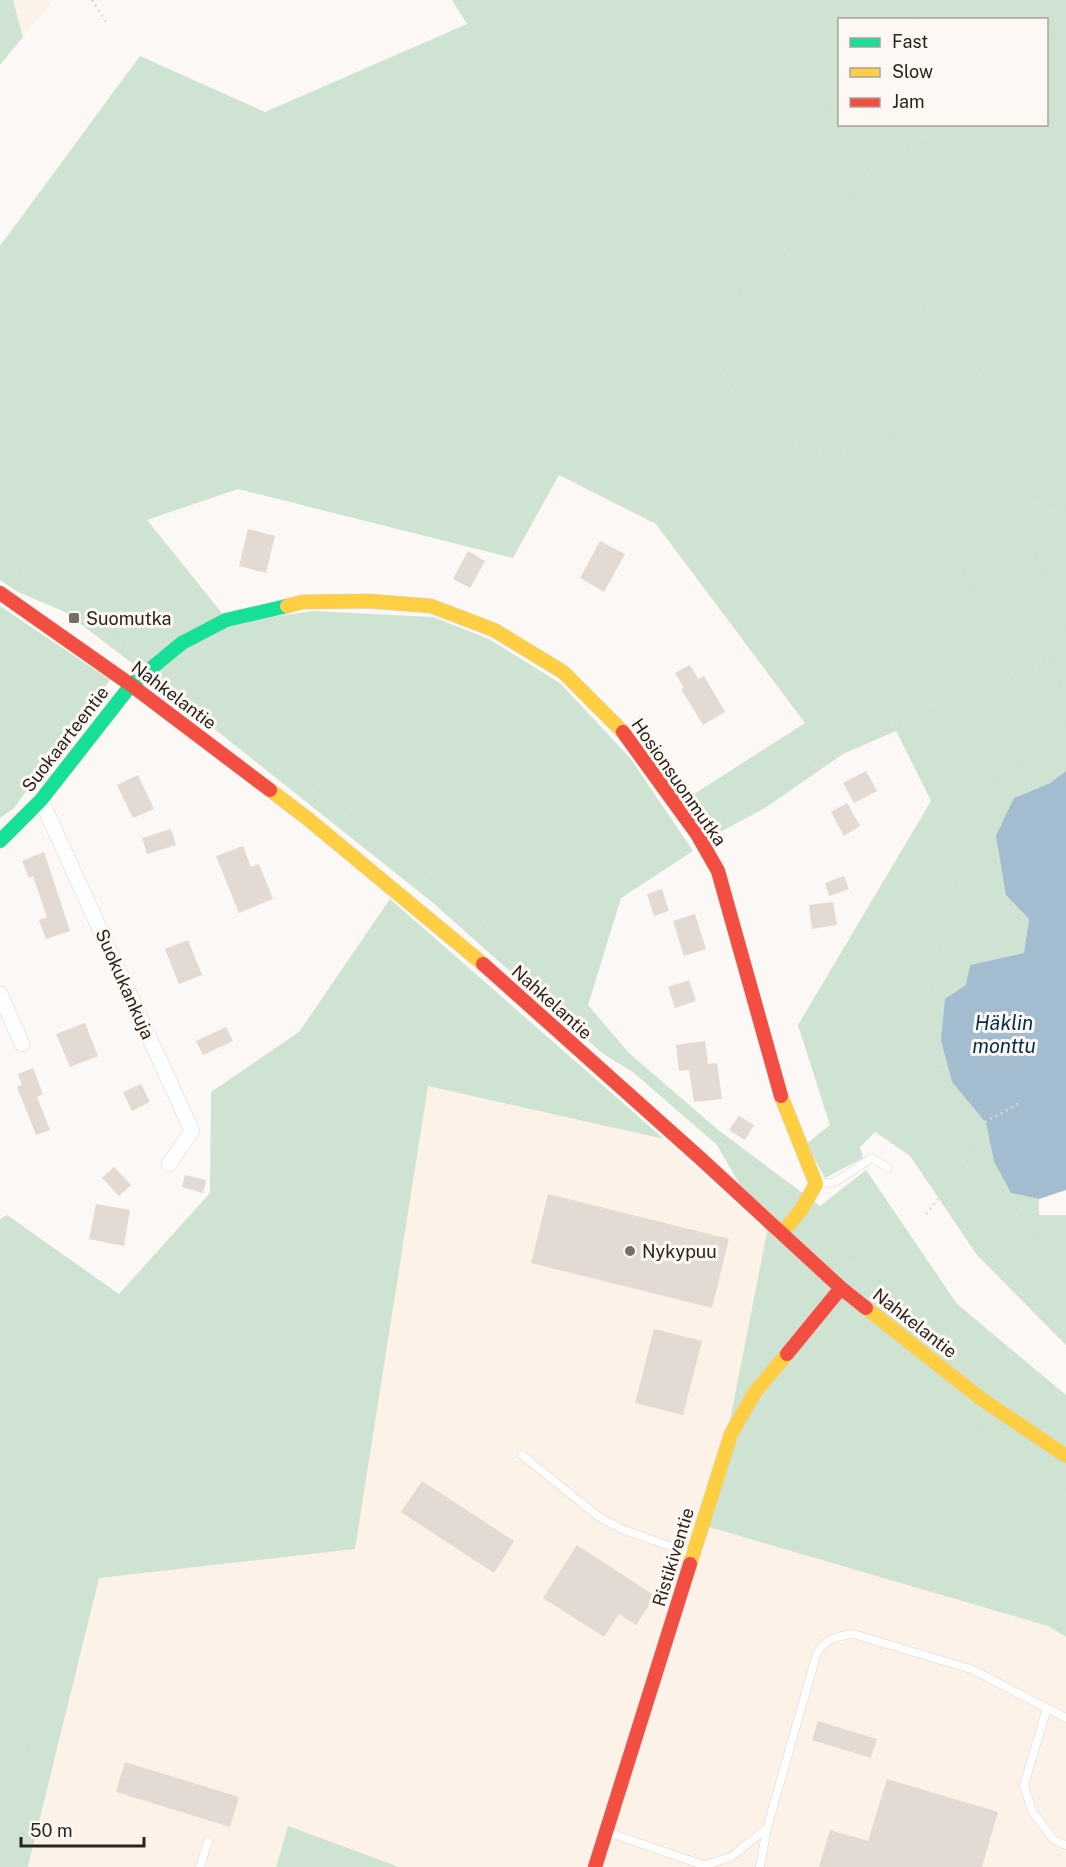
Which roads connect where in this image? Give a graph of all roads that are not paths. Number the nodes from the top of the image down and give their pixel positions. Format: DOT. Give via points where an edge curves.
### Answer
graph roads {
  1 [pos="0,593"];
  2 [pos="131,685"];
  3 [pos="41,800"];
  4 [pos="0,841"];
  5 [pos="0,994"];
  6 [pos="22,1044"];
  7 [pos="169,1164"];
  8 [pos="888,1168"];
  9 [pos="816,1184"];
  10 [pos="782,1233"];
  11 [pos="841,1288"];
  12 [pos="522,1455"];
  13 [pos="1066,1456"];
  14 [pos="693,1554"];
  15 [pos="1047,1708"];
  16 [pos="1066,1718"];
  17 [pos="767,1828"];
  18 [pos="606,1832"];
  19 [pos="208,1841"];
  20 [pos="1066,1845"];
  21 [pos="707,1866"];
  22 [pos="200,1867"];
  23 [pos="595,1867"];
  24 [pos="760,1867"];
  1 -- 2 [label="street, Nahkelantie"];
  2 -- 3 [label="street, Suokaarteentie"];
  2 -- 9 [label="street, Hosionsuonmutka" via="182,643 226,620 302,602 369,601 431,606 494,630 563,672 622,730 697,834 718,871 781,1096"];
  2 -- 10 [label="street, Nahkelantie" via="308,819 465,948"];
  3 -- 4 [label="street, Suokaarteentie"];
  3 -- 7 [label="street, Suokukankuja" via="192,1131"];
  5 -- 6 [label="street"];
  8 -- 9 [label="lane" via="872,1158 835,1182"];
  9 -- 10 [label="street"];
  10 -- 11 [label="street, Nahkelantie"];
  11 -- 13 [label="street, Nahkelantie" via="980,1398"];
  11 -- 14 [label="street, Ristikiventie" via="755,1392 731,1434"];
  12 -- 14 [label="lane" via="599,1517"];
  14 -- 18 [label="street, Ristikiventie"];
  15 -- 16 [label="lane"];
  15 -- 17 [label="lane" via="971,1669 853,1634 835,1636 823,1643 817,1653"];
  15 -- 20 [label="lane" via="1024,1785 1032,1812 1054,1840"];
  17 -- 21 [label="lane" via="731,1857"];
  17 -- 24 [label="lane"];
  18 -- 21 [label="lane"];
  18 -- 23 [label="street, Ristikiventie"];
  19 -- 22 [label="lane"];
}
